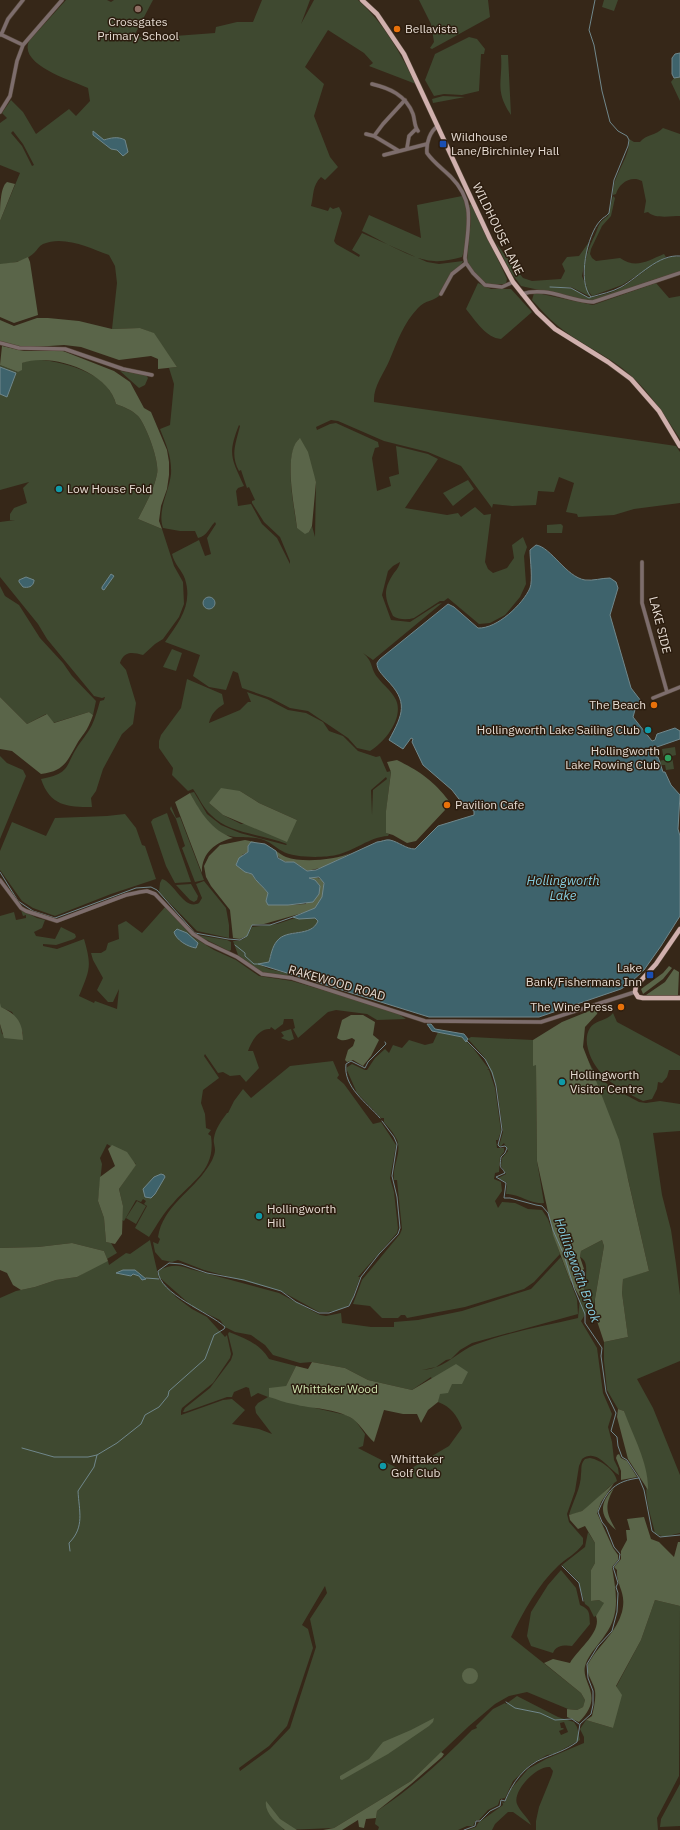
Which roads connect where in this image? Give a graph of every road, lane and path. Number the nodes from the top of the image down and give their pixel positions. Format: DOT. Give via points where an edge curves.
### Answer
graph roads {
  1 [pos="23,0"];
  2 [pos="62,0"];
  3 [pos="362,0"];
  4 [pos="1,34"];
  5 [pos="23,45"];
  6 [pos="372,84"];
  7 [pos="405,100"];
  8 [pos="1,107"];
  9 [pos="0,112"];
  10 [pos="438,126"];
  11 [pos="366,134"];
  12 [pos="374,136"];
  13 [pos="428,144"];
  14 [pos="407,148"];
  15 [pos="399,151"];
  16 [pos="384,155"];
  17 [pos="466,263"];
  18 [pos="680,273"];
  19 [pos="512,282"];
  20 [pos="441,294"];
  21 [pos="522,294"];
  22 [pos="0,343"];
  23 [pos="152,375"];
  24 [pos="680,446"];
  25 [pos="642,562"];
  26 [pos="680,687"];
  27 [pos="667,692"];
  28 [pos="653,698"];
  29 [pos="1,883"];
  30 [pos="680,929"];
  31 [pos="635,992"];
  32 [pos="680,998"];
  1 -- 4 [label="street" via="8,19"];
  2 -- 5 [label="street"];
  3 -- 10 [label="main road, WILDHOUSE LANE" via="376,14 404,54"];
  4 -- 5 [label="street"];
  5 -- 8 [label="street" via="10,96"];
  6 -- 7 [label="street" via="388,89"];
  7 -- 12 [label="street"];
  7 -- 14 [label="street" via="413,113 417,130 409,136"];
  8 -- 9 [label="street"];
  10 -- 13 [label="street" via="434,129"];
  10 -- 19 [label="main road, WILDHOUSE LANE"];
  11 -- 12 [label="street"];
  12 -- 15 [label="street"];
  13 -- 14 [label="street"];
  13 -- 17 [label="street" via="427,153 460,186 468,203"];
  14 -- 15 [label="street"];
  15 -- 16 [label="street"];
  17 -- 19 [label="street" via="485,285 502,286"];
  17 -- 20 [label="street" via="452,274"];
  18 -- 21 [label="street" via="594,302 533,291"];
  19 -- 21 [label="main road, WILDHOUSE LANE"];
  21 -- 24 [label="main road, WILDHOUSE LANE" via="555,329 630,379 659,411"];
  22 -- 23 [label="street" via="19,348 65,349 123,369"];
  25 -- 27 [label="street, LAKE SIDE" via="642,603"];
  26 -- 27 [label="street"];
  27 -- 28 [label="street"];
  29 -- 31 [label="street, RAKEWOOD ROAD" via="21,908 57,921 126,895 147,891 155,894 193,934 207,944 237,957 256,971 292,978 426,1021 541,1022"];
  30 -- 31 [label="main road" via="656,964 636,986"];
  31 -- 32 [label="main road" via="638,997 643,998"];
}
